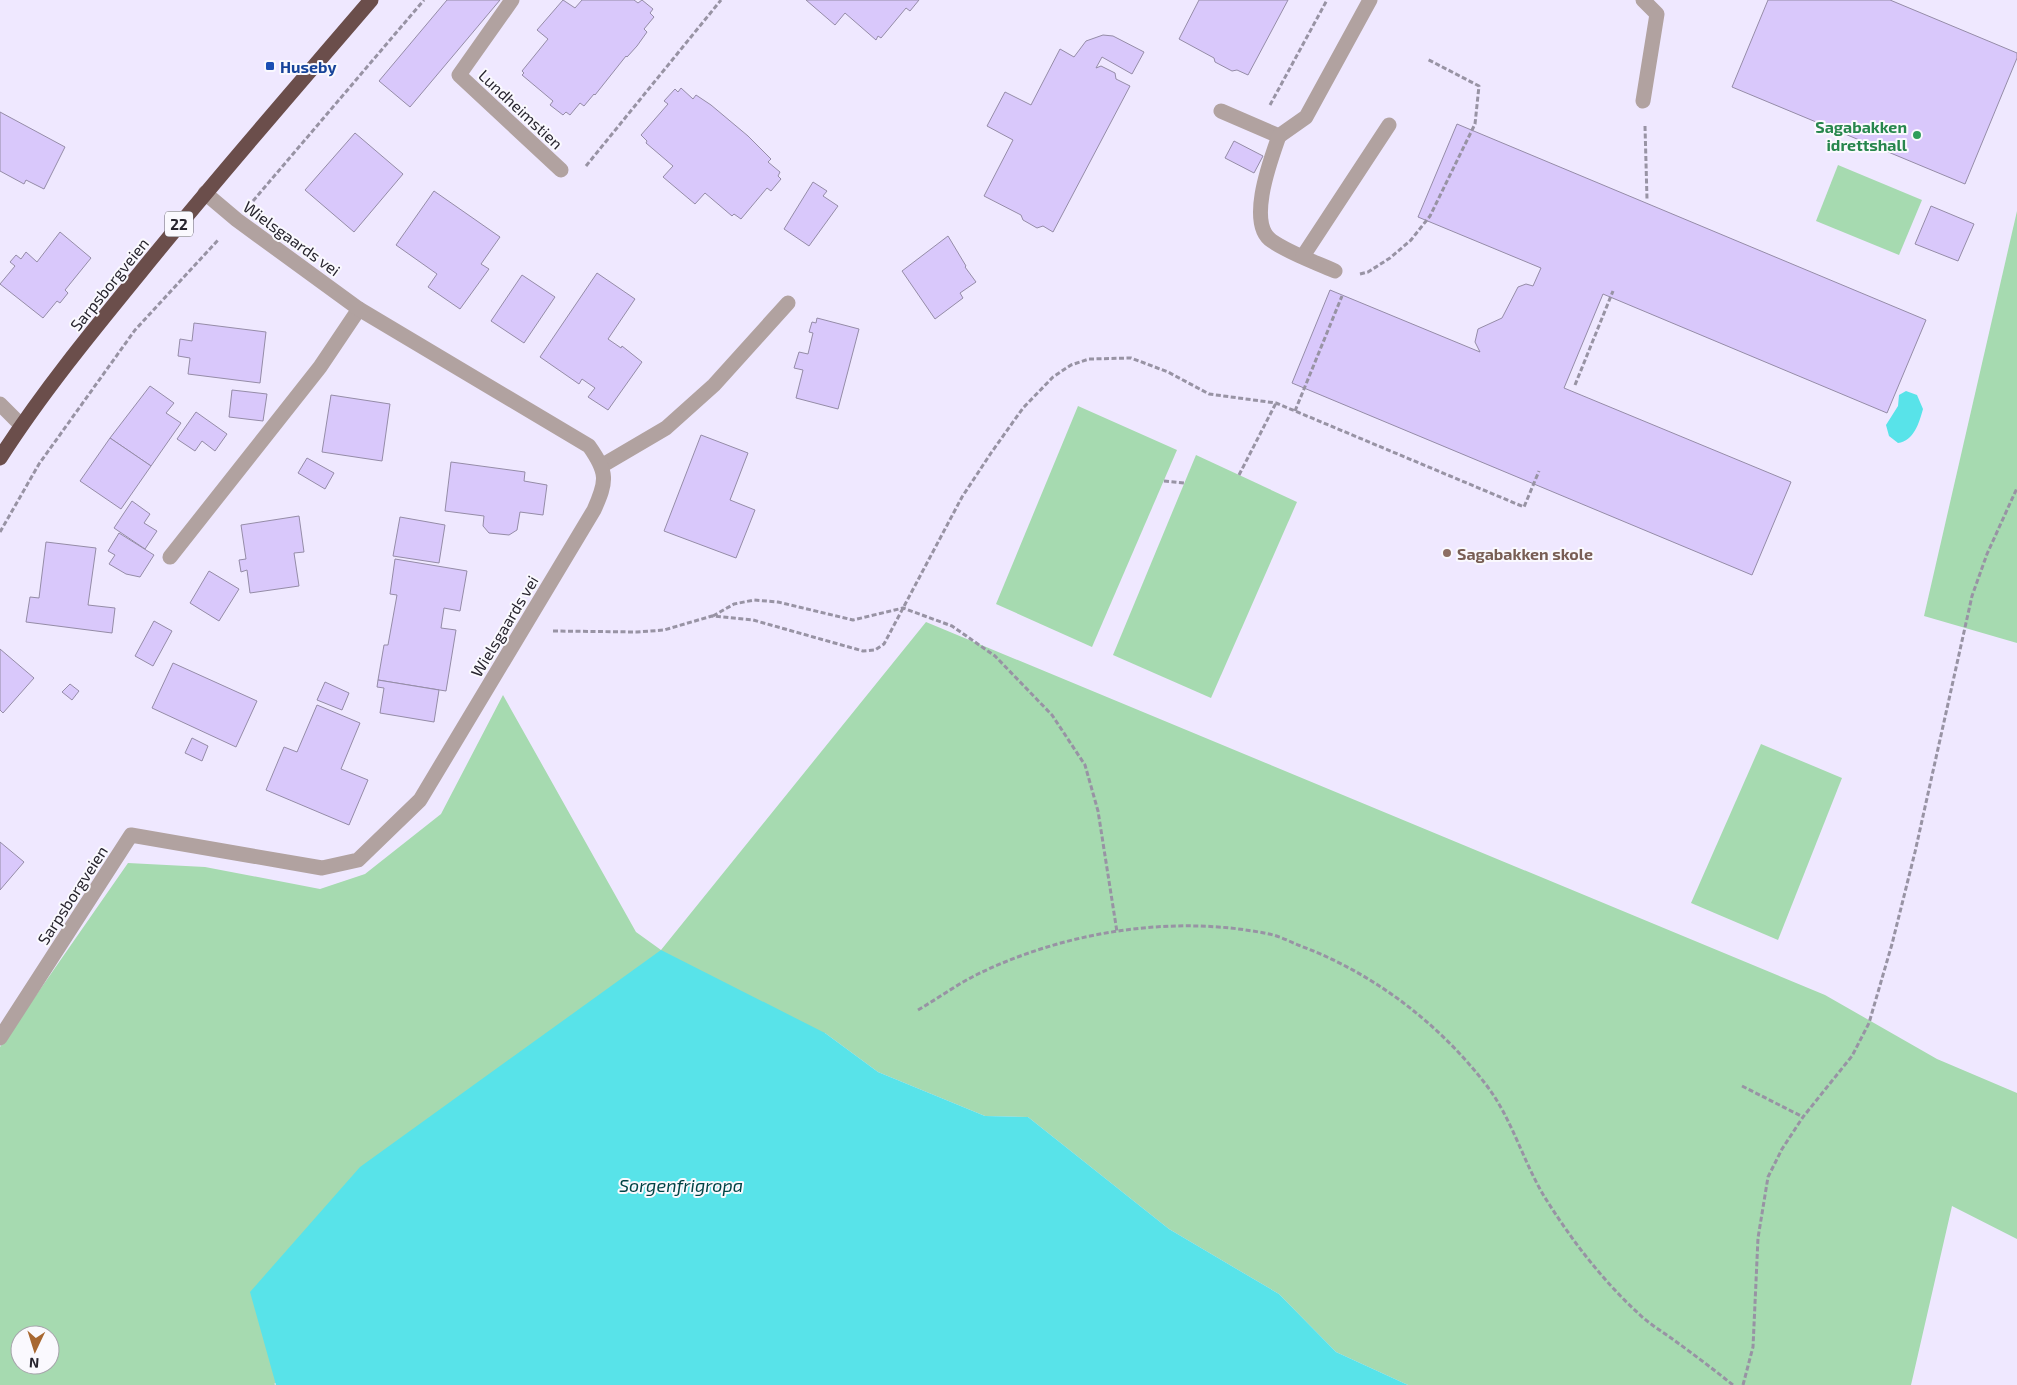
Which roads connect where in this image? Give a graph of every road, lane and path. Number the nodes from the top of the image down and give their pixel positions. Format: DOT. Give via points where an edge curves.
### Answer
graph roads {
  1 [pos="371,0"];
  2 [pos="424,0"];
  3 [pos="512,0"];
  4 [pos="721,0"];
  5 [pos="1327,0"];
  6 [pos="1370,0"];
  7 [pos="1643,0"];
  8 [pos="1427,59"];
  9 [pos="1643,101"];
  10 [pos="1221,111"];
  11 [pos="1258,126"];
  12 [pos="1389,126"];
  13 [pos="1279,136"];
  14 [pos="560,170"];
  15 [pos="205,193"];
  16 [pos="1647,199"];
  17 [pos="237,220"];
  18 [pos="1303,256"];
  19 [pos="1336,270"];
  20 [pos="1352,275"];
  21 [pos="1613,290"];
  22 [pos="788,303"];
  23 [pos="359,309"];
  24 [pos="1575,385"];
  25 [pos="1276,403"];
  26 [pos="0,404"];
  27 [pos="1295,410"];
  28 [pos="21,425"];
  29 [pos="0,458"];
  30 [pos="603,465"];
  31 [pos="1539,471"];
  32 [pos="1239,475"];
  33 [pos="1164,481"];
  34 [pos="1184,483"];
  35 [pos="2017,488"];
  36 [pos="0,532"];
  37 [pos="170,557"];
  38 [pos="903,608"];
  39 [pos="712,616"];
  40 [pos="522,631"];
  41 [pos="207,850"];
  42 [pos="1117,932"];
  43 [pos="918,1010"];
  44 [pos="0,1038"];
  45 [pos="1742,1086"];
  46 [pos="1803,1116"];
  47 [pos="1733,1385"];
  48 [pos="1743,1385"];
  1 -- 15 [label="highway, Sarpsborgveien / 22"];
  2 -- 17 [label="path"];
  3 -- 14 [label="street, Lundheimstien" via="459,75"];
  4 -- 14 [label="path" via="572,184"];
  5 -- 11 [label="path"];
  6 -- 13 [label="street" via="1306,117"];
  7 -- 9 [label="street" via="1657,14"];
  8 -- 20 [label="path" via="1479,86 1475,124 1430,216 1411,240 1368,272"];
  9 -- 16 [label="path"];
  10 -- 11 [label="street"];
  11 -- 13 [label="street"];
  12 -- 18 [label="street"];
  13 -- 18 [label="street" via="1263,187 1259,219 1270,240"];
  15 -- 17 [label="street, Wielsgaards vei"];
  15 -- 28 [label="highway, Sarpsborgveien / 22"];
  17 -- 23 [label="street, Wielsgaards vei"];
  17 -- 36 [label="path" via="136,330 40,464"];
  18 -- 19 [label="street"];
  19 -- 20 [label="path"];
  20 -- 27 [label="path"];
  21 -- 24 [label="path"];
  22 -- 30 [label="street" via="714,385 666,428"];
  23 -- 30 [label="street, Wielsgaards vei" via="589,446"];
  23 -- 37 [label="street" via="320,367"];
  25 -- 27 [label="path"];
  25 -- 32 [label="path"];
  25 -- 38 [label="path" via="1208,394 1168,372 1131,358 1089,359 1070,365 1053,377 1023,408 990,453 962,497"];
  26 -- 28 [label="street"];
  27 -- 31 [label="path" via="1524,507"];
  28 -- 29 [label="highway, Sarpsborgveien / 22"];
  30 -- 40 [label="street, Wielsgaards vei" via="604,489 594,510"];
  33 -- 34 [label="path"];
  35 -- 46 [label="path" via="1972,596 1915,852 1869,1023 1852,1056"];
  38 -- 39 [label="path" via="853,620 778,602 754,600 734,604"];
  38 -- 39 [label="path" via="884,644 875,650 853,648 753,620"];
  38 -- 42 [label="path" via="952,626 996,656 1052,715 1085,765 1098,810"];
  39 -- 40 [label="path" via="664,630"];
  40 -- 41 [label="street, Wielsgaards vei" via="420,800 358,860 322,868"];
  41 -- 44 [label="street, Sarpsborgveien" via="131,835"];
  42 -- 43 [label="path" via="1076,940 1007,962 974,976"];
  42 -- 47 [label="path" via="1219,927 1271,935 1317,952 1363,975 1407,1005 1453,1048 1488,1087 1542,1193 1598,1270 1638,1314"];
  45 -- 46 [label="path"];
  46 -- 48 [label="path" via="1782,1149 1763,1197 1753,1347"];
}
